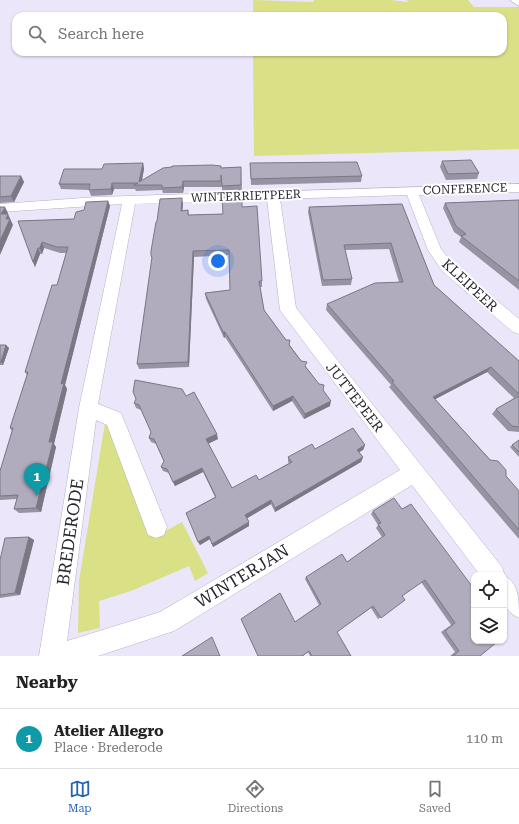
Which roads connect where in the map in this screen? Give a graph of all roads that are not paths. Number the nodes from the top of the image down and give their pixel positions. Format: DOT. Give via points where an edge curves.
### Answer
graph roads {
  1 [pos="514,0"];
  2 [pos="519,3"];
  3 [pos="519,188"];
  4 [pos="410,191"];
  5 [pos="273,195"];
  6 [pos="130,201"];
  7 [pos="0,208"];
  8 [pos="519,328"];
  9 [pos="88,408"];
  10 [pos="414,473"];
  11 [pos="156,527"];
  12 [pos="492,572"];
  13 [pos="507,591"];
  14 [pos="519,606"];
  15 [pos="52,656"];
  16 [pos="59,656"];
  1 -- 2 [label="street"];
  3 -- 4 [label="street, CONFERENCE"];
  4 -- 5 [label="street, WINTERRIETPEER"];
  4 -- 8 [label="street, KLEIPEER" via="435,250 447,267"];
  5 -- 6 [label="street, WINTERRIETPEER"];
  5 -- 10 [label="street, JUTTEPEER" via="288,310"];
  6 -- 7 [label="street, WINTERRIETPEER"];
  6 -- 9 [label="street, BREDERODE"];
  9 -- 11 [label="street" via="114,419"];
  9 -- 15 [label="street, BREDERODE"];
  10 -- 12 [label="street, JUTTEPEER"];
  10 -- 16 [label="street, WINTERJAN" via="165,622"];
  13 -- 14 [label="street"];
}
